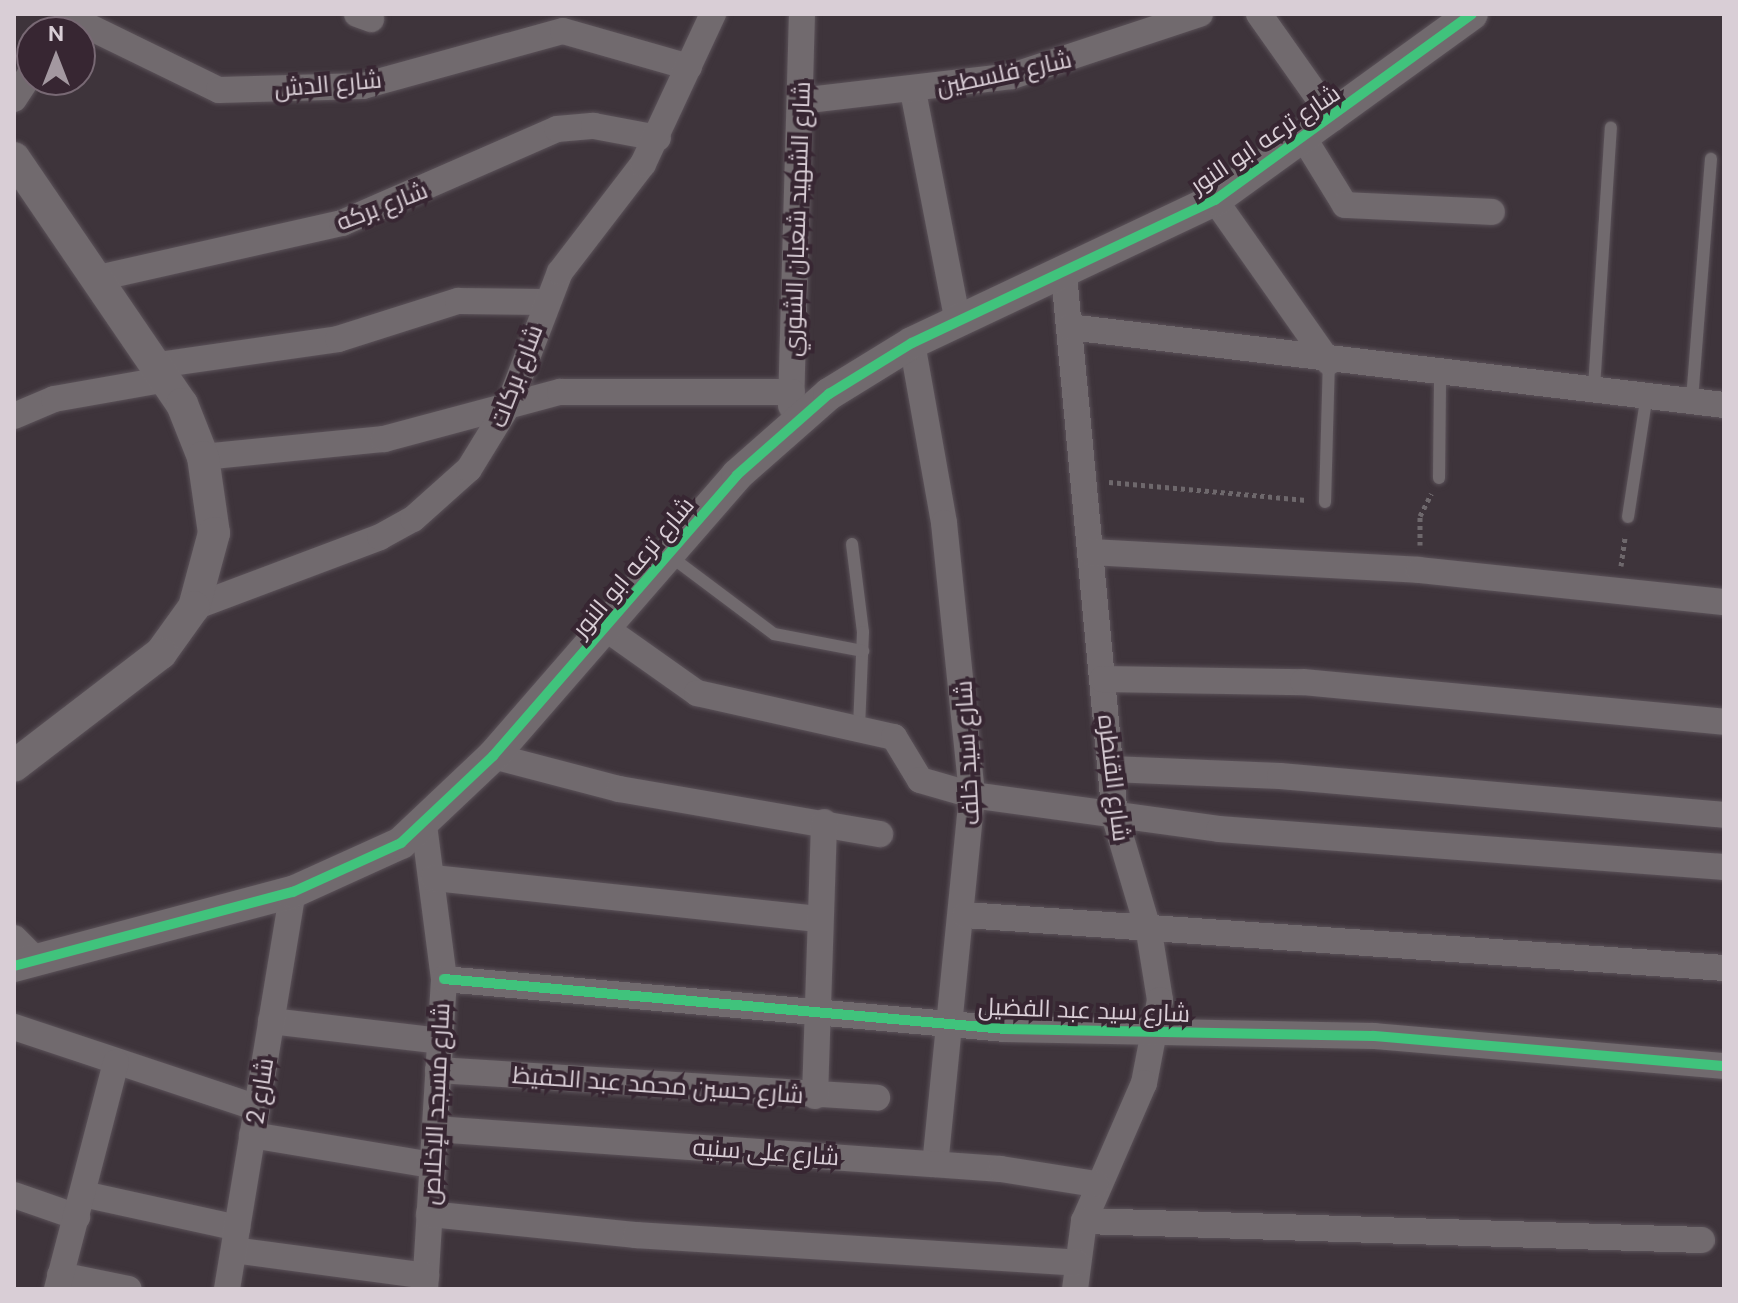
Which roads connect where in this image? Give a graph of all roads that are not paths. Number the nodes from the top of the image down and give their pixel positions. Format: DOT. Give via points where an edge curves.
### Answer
graph roads {
  1 [pos="713,14"];
  2 [pos="802,14"];
  3 [pos="1200,14"];
  4 [pos="1259,14"];
  5 [pos="1472,14"];
  6 [pos="96,35"];
  7 [pos="689,67"];
  8 [pos="913,91"];
  9 [pos="800,101"];
  10 [pos="1333,119"];
  11 [pos="1611,128"];
  12 [pos="658,138"];
  13 [pos="1305,140"];
  14 [pos="14,158"];
  15 [pos="1711,159"];
  16 [pos="1215,200"];
  17 [pos="1492,212"];
  18 [pos="1064,275"];
  19 [pos="98,278"];
  20 [pos="544,302"];
  21 [pos="958,322"];
  22 [pos="1069,327"];
  23 [pos="912,343"];
  24 [pos="1329,362"];
  25 [pos="163,372"];
  26 [pos="1440,374"];
  27 [pos="1594,388"];
  28 [pos="792,392"];
  29 [pos="1647,394"];
  30 [pos="1692,400"];
  31 [pos="510,402"];
  32 [pos="1724,405"];
  33 [pos="14,416"];
  34 [pos="790,424"];
  35 [pos="203,457"];
  36 [pos="1439,478"];
  37 [pos="1325,502"];
  38 [pos="1628,517"];
  39 [pos="852,544"];
  40 [pos="1090,552"];
  41 [pos="670,556"];
  42 [pos="1724,602"];
  43 [pos="194,607"];
  44 [pos="608,630"];
  45 [pos="863,651"];
  46 [pos="1102,679"];
  47 [pos="1724,722"];
  48 [pos="859,727"];
  49 [pos="493,756"];
  50 [pos="14,766"];
  51 [pos="1111,769"];
  52 [pos="972,795"];
  53 [pos="1724,815"];
  54 [pos="1115,818"];
  55 [pos="824,822"];
  56 [pos="424,825"];
  57 [pos="880,834"];
  58 [pos="1724,867"];
  59 [pos="434,878"];
  60 [pos="293,892"];
  61 [pos="965,915"];
  62 [pos="817,919"];
  63 [pos="1149,932"];
  64 [pos="20,953"];
  65 [pos="1724,968"];
  66 [pos="444,979"];
  67 [pos="817,1011"];
  68 [pos="271,1021"];
  69 [pos="952,1024"];
  70 [pos="14,1027"];
  71 [pos="1157,1034"];
  72 [pos="440,1041"];
  73 [pos="116,1063"];
  74 [pos="1724,1066"];
  75 [pos="438,1070"];
  76 [pos="815,1096"];
  77 [pos="877,1098"];
  78 [pos="257,1108"];
  79 [pos="435,1129"];
  80 [pos="252,1135"];
  81 [pos="935,1164"];
  82 [pos="432,1165"];
  83 [pos="1096,1184"];
  84 [pos="14,1195"];
  85 [pos="80,1206"];
  86 [pos="429,1214"];
  87 [pos="1084,1221"];
  88 [pos="236,1239"];
  89 [pos="1702,1240"];
  90 [pos="1076,1276"];
  91 [pos="58,1282"];
  92 [pos="430,1285"];
  93 [pos="129,1289"];
  94 [pos="227,1289"];
  1 -- 7 [label="street, شارع بركات"];
  2 -- 9 [label="street, شارع الشهيد شعبان الشوري"];
  3 -- 8 [label="street, شارع فلسطين" via="1061,64"];
  4 -- 10 [label="street"];
  5 -- 10 [label="street, شارع ترعه ابو النور"];
  6 -- 7 [label="street, شارع الدش" via="219,90 363,86 554,31 582,33"];
  7 -- 12 [label="street, شارع بركات"];
  8 -- 9 [label="street, شارع فلسطين"];
  8 -- 21 [label="street"];
  9 -- 28 [label="street, شارع الشهيد شعبان الشوري"];
  10 -- 13 [label="street, شارع ترعه ابو النور"];
  11 -- 27 [label="lane"];
  12 -- 19 [label="street, شارع بركه" via="594,126 557,129 342,223"];
  12 -- 20 [label="street, شارع بركات"];
  13 -- 16 [label="street, شارع ترعه ابو النور"];
  13 -- 17 [label="street" via="1345,205"];
  14 -- 19 [label="street"];
  15 -- 30 [label="lane"];
  16 -- 18 [label="street, شارع ترعه ابو النور"];
  16 -- 24 [label="street"];
  18 -- 21 [label="street, شارع ترعه ابو النور"];
  18 -- 22 [label="street, شارع القنطره"];
  19 -- 25 [label="street"];
  20 -- 25 [label="street" via="458,301 338,339"];
  20 -- 31 [label="street, شارع بركات"];
  21 -- 23 [label="street, شارع ترعه ابو النور"];
  22 -- 24 [label="street"];
  22 -- 40 [label="street, شارع القنطره"];
  23 -- 34 [label="street, شارع ترعه ابو النور"];
  23 -- 52 [label="street, شارع سيد خلف" via="950,568"];
  24 -- 26 [label="street"];
  24 -- 37 [label="lane"];
  25 -- 33 [label="street" via="54,399"];
  25 -- 35 [label="street"];
  26 -- 27 [label="street"];
  26 -- 36 [label="lane"];
  27 -- 29 [label="street"];
  28 -- 31 [label="street" via="737,397 576,390"];
  28 -- 34 [label="street, شارع الشهيد شعبان الشوري"];
  29 -- 30 [label="street"];
  29 -- 38 [label="lane"];
  30 -- 32 [label="street"];
  31 -- 35 [label="street" via="384,439"];
  31 -- 43 [label="street, شارع بركات" via="469,469 413,519"];
  34 -- 41 [label="street, شارع ترعه ابو النور"];
  35 -- 43 [label="street" via="214,533"];
  39 -- 45 [label="lane"];
  40 -- 42 [label="street" via="1419,570"];
  40 -- 46 [label="street, شارع القنطره"];
  41 -- 44 [label="street, شارع ترعه ابو النور"];
  41 -- 45 [label="lane" via="774,634"];
  43 -- 50 [label="street" via="150,662"];
  44 -- 48 [label="street" via="697,693"];
  44 -- 49 [label="street, شارع ترعه ابو النور"];
  45 -- 48 [label="lane"];
  46 -- 47 [label="street" via="1334,684"];
  46 -- 51 [label="street, شارع القنطره"];
  48 -- 52 [label="street" via="900,740 920,780"];
  49 -- 55 [label="street" via="619,789"];
  49 -- 56 [label="street, شارع ترعه ابو النور"];
  51 -- 53 [label="street" via="1280,776"];
  51 -- 54 [label="street, شارع القنطره"];
  52 -- 54 [label="street"];
  52 -- 61 [label="street, شارع سيد خلف"];
  54 -- 58 [label="street"];
  54 -- 63 [label="street, شارع القنطره"];
  55 -- 57 [label="street"];
  55 -- 62 [label="street"];
  56 -- 59 [label="street, شارع مسجد الإخلاص"];
  56 -- 60 [label="street, شارع ترعه ابو النور" via="349,872"];
  59 -- 62 [label="street"];
  59 -- 66 [label="street, شارع مسجد الإخلاص"];
  60 -- 64 [label="street, شارع ترعه ابو النور"];
  60 -- 68 [label="street, شارع 2"];
  61 -- 63 [label="street"];
  61 -- 69 [label="street, شارع سيد خلف"];
  62 -- 67 [label="street"];
  63 -- 65 [label="street" via="1486,947"];
  63 -- 71 [label="street, شارع القنطره"];
  66 -- 67 [label="street, شارع سيد عبد الفضيل"];
  66 -- 72 [label="street, شارع مسجد الإخلاص"];
  67 -- 69 [label="street, شارع سيد عبد الفضيل"];
  67 -- 76 [label="street"];
  68 -- 72 [label="street"];
  68 -- 78 [label="street, شارع 2"];
  69 -- 71 [label="street, شارع سيد عبد الفضيل"];
  69 -- 81 [label="street, شارع سيد خلف"];
  70 -- 73 [label="street"];
  71 -- 74 [label="street, شارع سيد عبد الفضيل" via="1374,1036"];
  71 -- 83 [label="street, شارع القنطره" via="1144,1083"];
  72 -- 75 [label="street, شارع مسجد الإخلاص"];
  73 -- 78 [label="street"];
  73 -- 85 [label="street"];
  75 -- 76 [label="street, شارع حسين محمد عبد الحفيظ"];
  75 -- 79 [label="street, شارع مسجد الإخلاص"];
  76 -- 77 [label="street, شارع حسين محمد عبد الحفيظ"];
  78 -- 80 [label="street, شارع 2"];
  79 -- 81 [label="street, شارع على سنيه"];
  79 -- 82 [label="street, شارع مسجد الإخلاص"];
  80 -- 82 [label="street"];
  80 -- 88 [label="street, شارع 2"];
  81 -- 83 [label="street, شارع على سنيه"];
  82 -- 86 [label="street, شارع مسجد الإخلاص"];
  83 -- 87 [label="street, شارع القنطره"];
  84 -- 85 [label="street"];
  85 -- 88 [label="street"];
  85 -- 91 [label="street"];
  86 -- 90 [label="street"];
  86 -- 92 [label="street, شارع مسجد الإخلاص"];
  87 -- 89 [label="street"];
  87 -- 90 [label="street, شارع القنطره"];
  88 -- 92 [label="street"];
  88 -- 94 [label="street, شارع 2"];
  91 -- 93 [label="street"];
}
